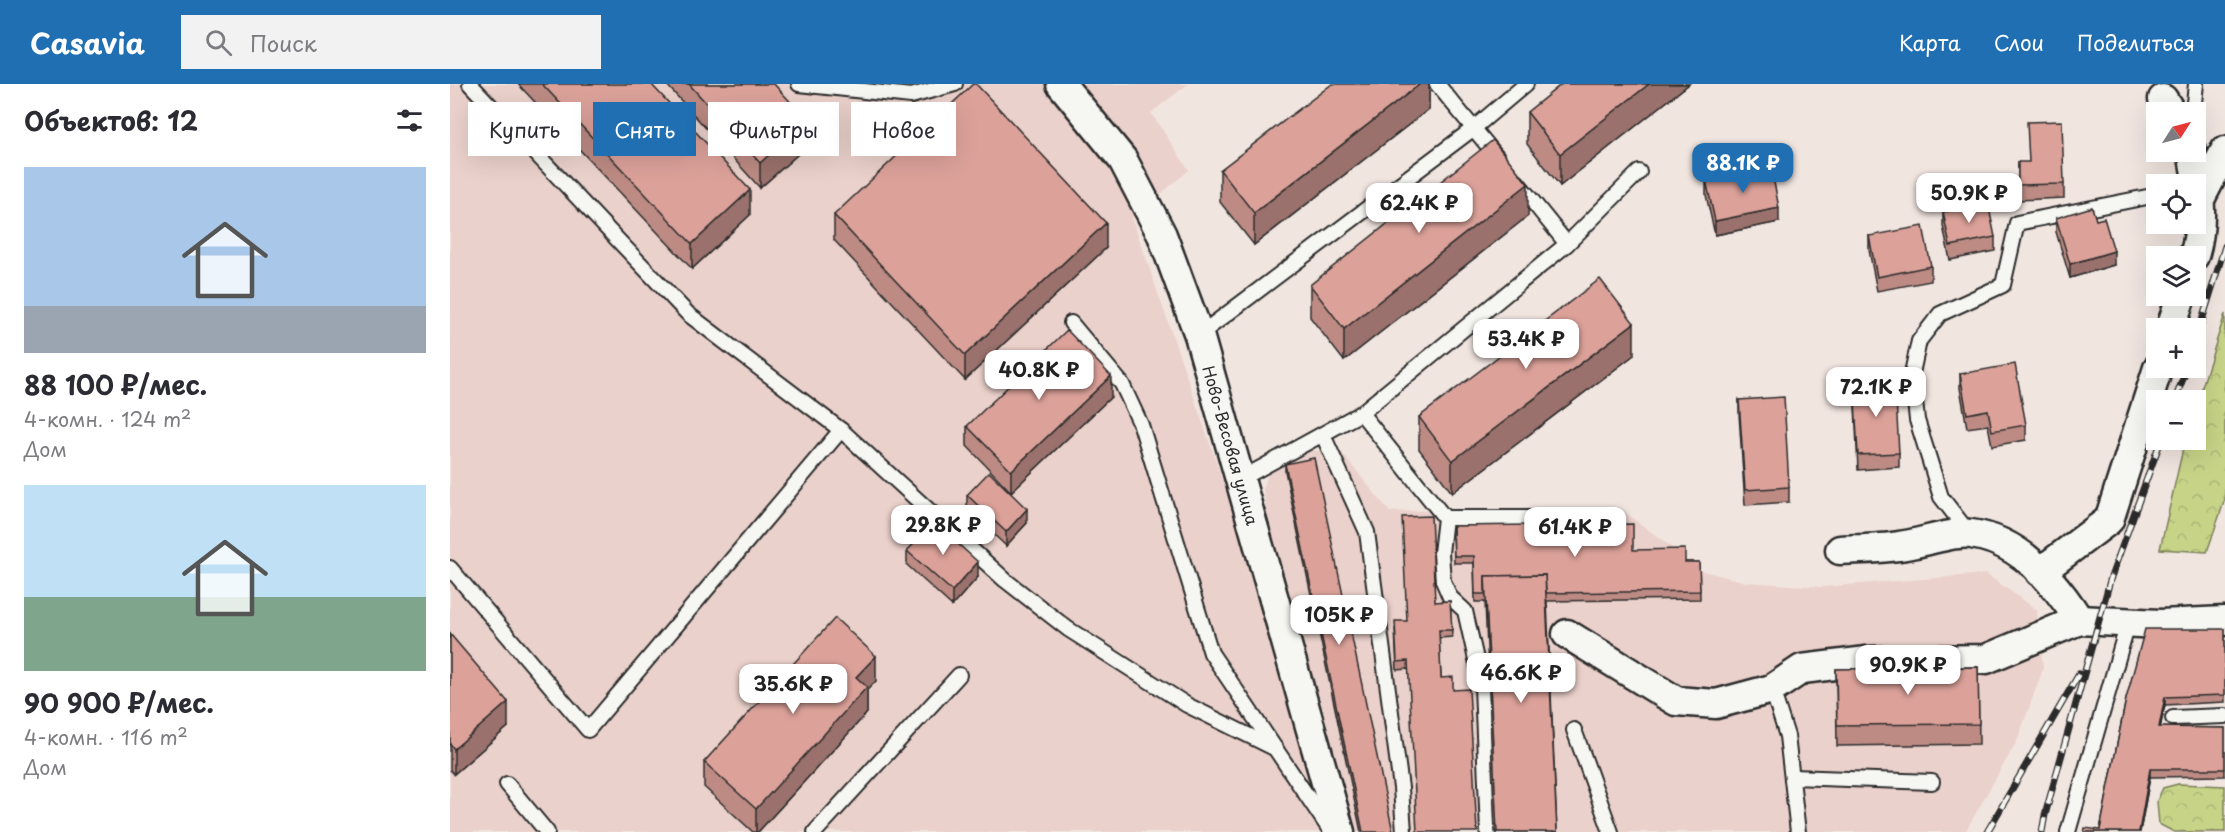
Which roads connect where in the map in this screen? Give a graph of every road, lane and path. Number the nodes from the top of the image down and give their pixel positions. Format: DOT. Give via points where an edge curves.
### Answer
graph roads {
  1 [pos="470,84"];
  2 [pos="799,84"];
  3 [pos="955,84"];
  4 [pos="1437,84"];
  5 [pos="1526,84"];
  6 [pos="2196,84"];
  7 [pos="1065,85"];
  8 [pos="932,87"];
  9 [pos="2194,102"];
  10 [pos="1474,128"];
  11 [pos="2225,151"];
  12 [pos="1639,172"];
  13 [pos="2206,184"];
  14 [pos="2146,197"];
  15 [pos="1566,244"];
  16 [pos="1071,323"];
  17 [pos="1199,335"];
  18 [pos="2155,378"];
  19 [pos="1361,413"];
  20 [pos="841,430"];
  21 [pos="1323,435"];
  22 [pos="1239,480"];
  23 [pos="1445,518"];
  24 [pos="1612,518"];
  25 [pos="1969,533"];
  26 [pos="1840,550"];
  27 [pos="450,568"];
  28 [pos="2040,572"];
  29 [pos="2079,620"];
  30 [pos="2225,621"];
  31 [pos="2128,622"];
  32 [pos="1567,634"];
  33 [pos="959,675"];
  34 [pos="1772,689"];
  35 [pos="2225,716"];
  36 [pos="2173,718"];
  37 [pos="1574,730"];
  38 [pos="1276,749"];
  39 [pos="1792,777"];
  40 [pos="1932,782"];
  41 [pos="507,784"];
  42 [pos="547,832"];
  43 [pos="816,832"];
  44 [pos="1332,832"];
  45 [pos="1340,832"];
  46 [pos="1404,832"];
  47 [pos="1488,832"];
  48 [pos="1611,832"];
  49 [pos="1798,832"];
  50 [pos="2068,832"];
  1 -- 20 [label="lane" via="688,314"];
  2 -- 8 [label="lane" via="911,96"];
  3 -- 8 [label="lane"];
  4 -- 10 [label="lane"];
  5 -- 10 [label="lane"];
  6 -- 9 [label="lane"];
  7 -- 17 [label="street, Ново-Весовая улица" via="1123,160 1162,235"];
  10 -- 15 [label="lane"];
  10 -- 17 [label="lane"];
  11 -- 13 [label="street"];
  12 -- 15 [label="lane"];
  14 -- 25 [label="lane" via="2017,223 2003,285 1940,315 1919,341 1912,373 1917,420 1941,497"];
  15 -- 19 [label="lane"];
  16 -- 38 [label="lane" via="1122,384 1141,426 1211,653"];
  17 -- 22 [label="street, Ново-Весовая улица"];
  18 -- 28 [label="street" via="2109,520"];
  19 -- 21 [label="lane"];
  19 -- 23 [label="lane"];
  20 -- 27 [label="lane" via="588,730"];
  20 -- 38 [label="lane" via="1005,580 1068,629 1187,705"];
  21 -- 22 [label="lane"];
  21 -- 46 [label="lane" via="1367,532"];
  22 -- 45 [label="street, Ново-Весовая улица"];
  23 -- 24 [label="lane"];
  23 -- 47 [label="lane" via="1443,581 1450,597 1466,611 1482,686"];
  25 -- 26 [label="street" via="1899,546"];
  25 -- 28 [label="street" via="2015,550"];
  28 -- 29 [label="street"];
  29 -- 31 [label="street"];
  29 -- 34 [label="street" via="1986,659 1867,661 1802,669"];
  30 -- 31 [label="street"];
  31 -- 50 [label="lane"];
  32 -- 34 [label="street" via="1676,701 1716,704"];
  33 -- 43 [label="lane"];
  34 -- 39 [label="lane" via="1787,736"];
  35 -- 36 [label="lane"];
  37 -- 48 [label="lane"];
  38 -- 44 [label="lane"];
  39 -- 40 [label="lane"];
  39 -- 49 [label="lane"];
  41 -- 42 [label="lane"];
}
